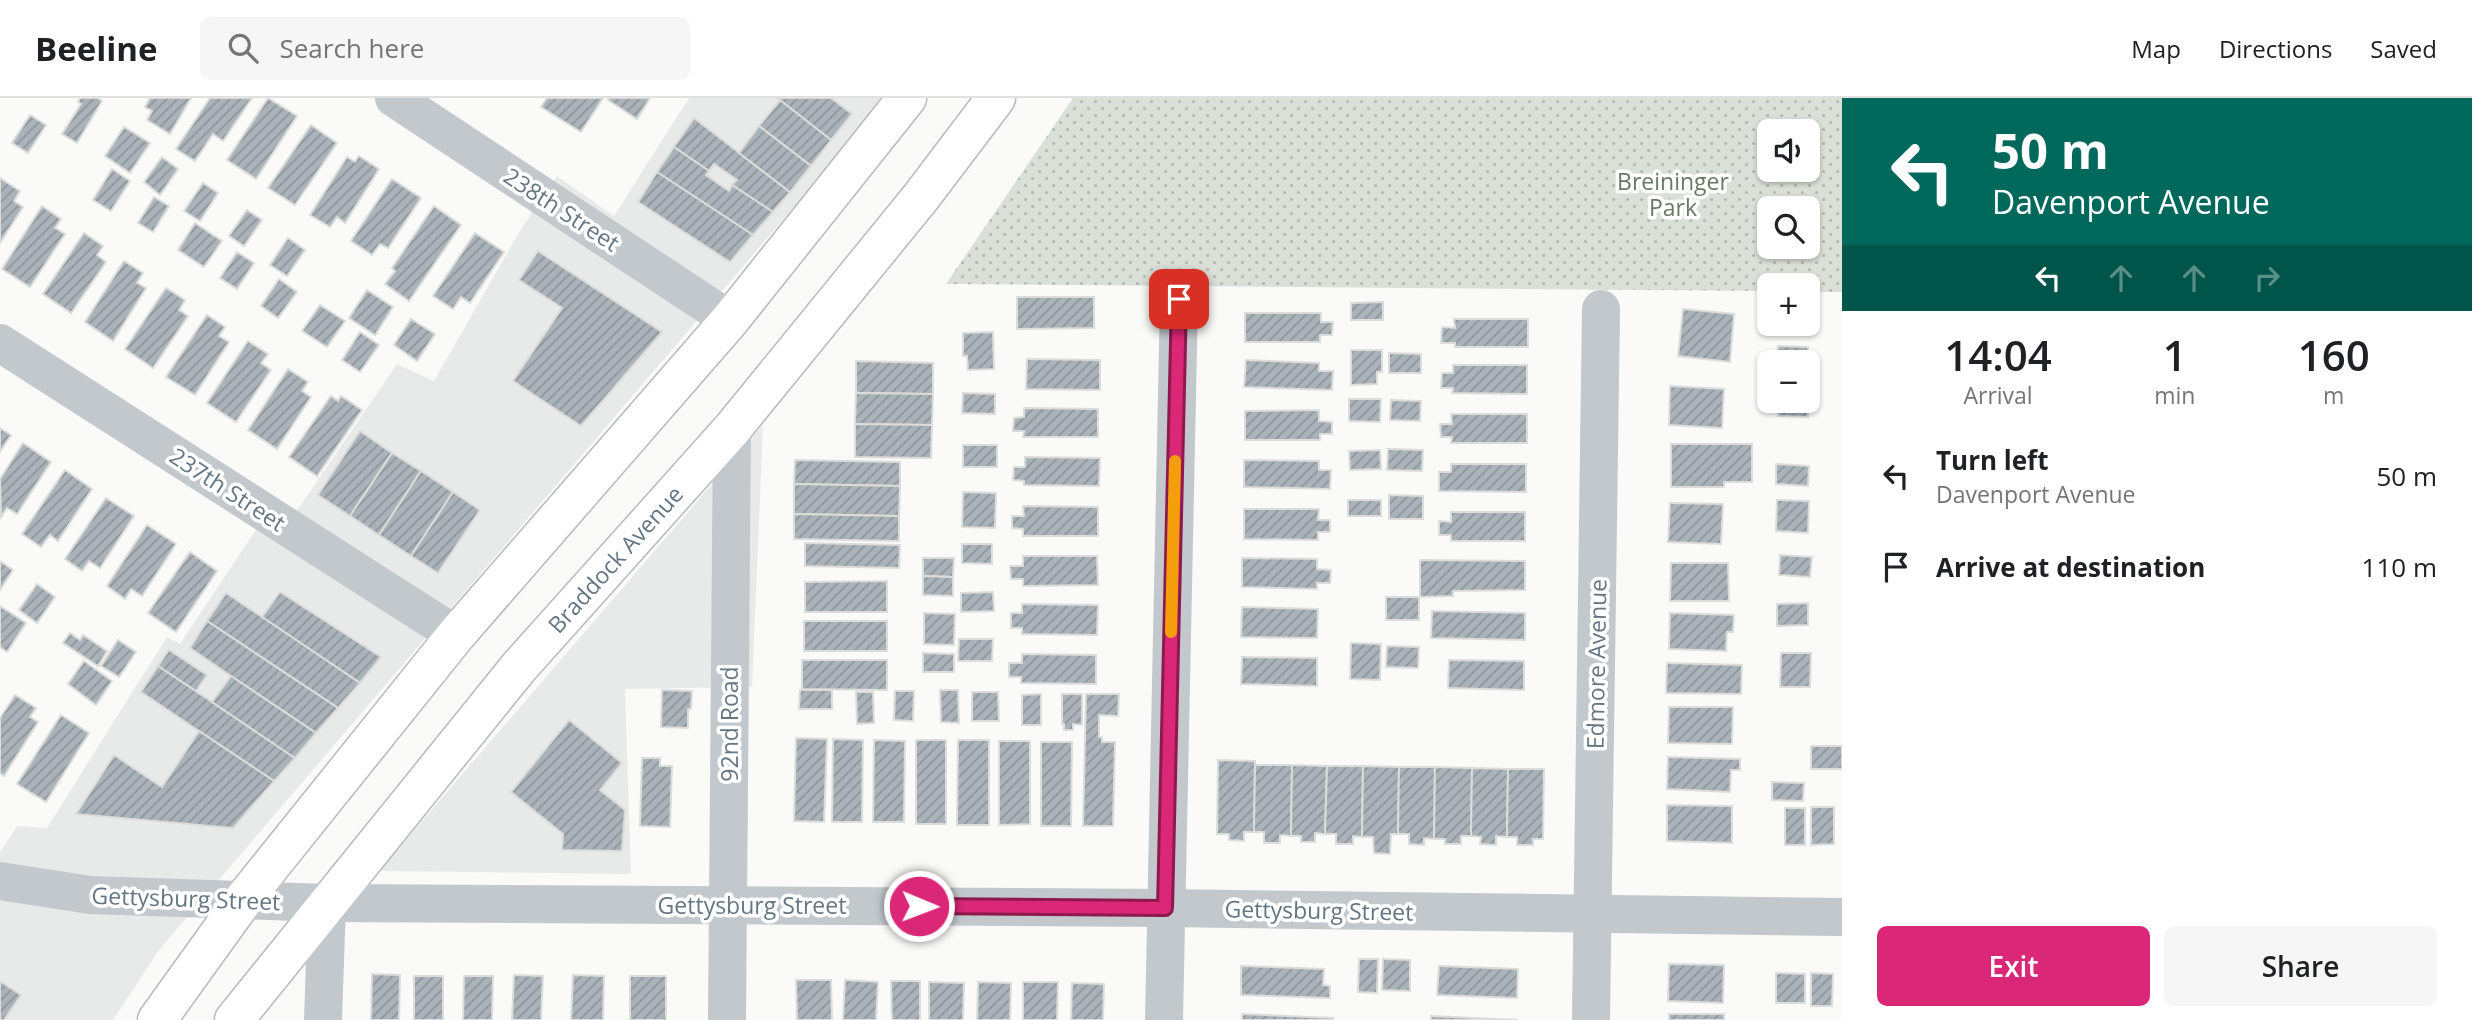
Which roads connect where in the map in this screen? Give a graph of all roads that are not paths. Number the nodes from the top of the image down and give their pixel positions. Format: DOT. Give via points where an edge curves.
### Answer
graph roads {
  1 [pos="394,98"];
  2 [pos="907,98"];
  3 [pos="996,98"];
  4 [pos="1179,299"];
  5 [pos="1601,309"];
  6 [pos="730,320"];
  7 [pos="0,343"];
  8 [pos="732,429"];
  9 [pos="456,635"];
  10 [pos="0,881"];
  11 [pos="244,899"];
  12 [pos="327,903"];
  13 [pos="728,905"];
  14 [pos="1165,908"];
  15 [pos="1593,913"];
  16 [pos="1842,917"];
  17 [pos="157,1020"];
  18 [pos="234,1020"];
  19 [pos="323,1020"];
  20 [pos="726,1020"];
  21 [pos="1164,1020"];
  22 [pos="1591,1020"];
  1 -- 6 [label="street, 238th Street"];
  2 -- 6 [label="main road"];
  3 -- 8 [label="main road, Braddock Avenue"];
  4 -- 14 [label="street"];
  5 -- 15 [label="street, Edmore Avenue"];
  6 -- 9 [label="main road"];
  7 -- 9 [label="street, 237th Street"];
  8 -- 12 [label="main road, Braddock Avenue" via="519,667"];
  8 -- 13 [label="street, 92nd Road"];
  9 -- 11 [label="main road"];
  10 -- 11 [label="street, Gettysburg Street" via="90,895"];
  11 -- 12 [label="street, Gettysburg Street"];
  11 -- 17 [label="main road"];
  12 -- 13 [label="street, Gettysburg Street"];
  12 -- 18 [label="main road, Braddock Avenue"];
  12 -- 19 [label="street"];
  13 -- 14 [label="street, Gettysburg Street"];
  13 -- 20 [label="street, 92nd Road"];
  14 -- 15 [label="street, Gettysburg Street"];
  14 -- 21 [label="street"];
  15 -- 16 [label="street, Gettysburg Street"];
  15 -- 22 [label="street, Edmore Avenue"];
}
